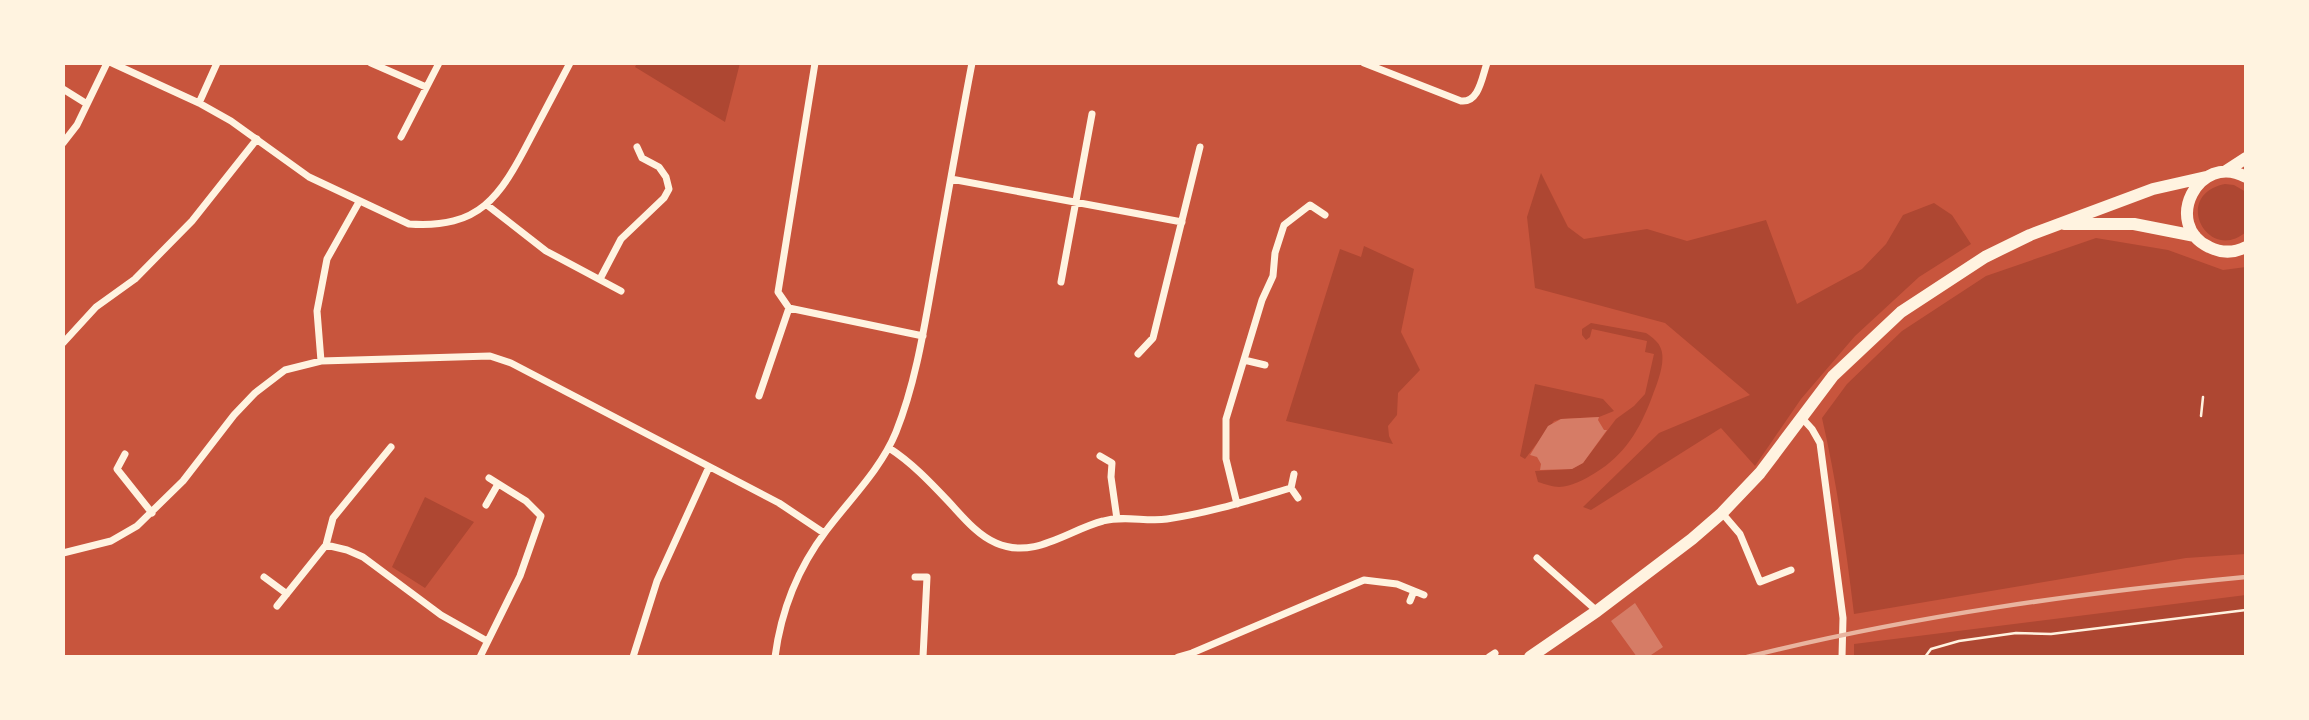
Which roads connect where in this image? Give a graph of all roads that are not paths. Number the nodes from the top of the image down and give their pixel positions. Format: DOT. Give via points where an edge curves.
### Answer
graph roads {
  1 [pos="110,63"];
  2 [pos="217,63"];
  3 [pos="370,63"];
  4 [pos="439,63"];
  5 [pos="570,63"];
  6 [pos="815,63"];
  7 [pos="972,63"];
  8 [pos="1364,63"];
  9 [pos="1487,63"];
  10 [pos="426,88"];
  11 [pos="63,89"];
  12 [pos="199,103"];
  13 [pos="87,104"];
  14 [pos="1092,114"];
  15 [pos="401,137"];
  16 [pos="257,139"];
  17 [pos="63,143"];
  18 [pos="637,147"];
  19 [pos="1200,147"];
  20 [pos="2246,158"];
  21 [pos="2226,171"];
  22 [pos="2206,177"];
  23 [pos="2246,177"];
  24 [pos="951,179"];
  25 [pos="1075,201"];
  26 [pos="359,202"];
  27 [pos="487,205"];
  28 [pos="1325,215"];
  29 [pos="1182,222"];
  30 [pos="2063,224"];
  31 [pos="2195,236"];
  32 [pos="2246,247"];
  33 [pos="600,279"];
  34 [pos="1061,282"];
  35 [pos="621,291"];
  36 [pos="789,308"];
  37 [pos="923,336"];
  38 [pos="63,343"];
  39 [pos="1138,354"];
  40 [pos="1244,360"];
  41 [pos="321,361"];
  42 [pos="1265,365"];
  43 [pos="759,396"];
  44 [pos="1801,416"];
  45 [pos="391,447"];
  46 [pos="889,448"];
  47 [pos="125,454"];
  48 [pos="1100,456"];
  49 [pos="709,467"];
  50 [pos="1294,474"];
  51 [pos="489,478"];
  52 [pos="498,484"];
  53 [pos="1291,488"];
  54 [pos="1298,498"];
  55 [pos="1237,504"];
  56 [pos="486,505"];
  57 [pos="152,513"];
  58 [pos="1722,513"];
  59 [pos="1116,519"];
  60 [pos="824,533"];
  61 [pos="326,545"];
  62 [pos="63,553"];
  63 [pos="1537,558"];
  64 [pos="1791,570"];
  65 [pos="264,576"];
  66 [pos="915,577"];
  67 [pos="1414,591"];
  68 [pos="287,594"];
  69 [pos="1424,595"];
  70 [pos="1409,601"];
  71 [pos="277,606"];
  72 [pos="1597,611"];
  73 [pos="487,641"];
  74 [pos="480,657"];
  75 [pos="633,657"];
  76 [pos="775,657"];
  77 [pos="923,657"];
  78 [pos="1178,657"];
  79 [pos="1530,657"];
  80 [pos="1842,657"];
  1 -- 12 [label="street"];
  1 -- 13 [label="street"];
  2 -- 12 [label="street"];
  3 -- 10 [label="street"];
  4 -- 10 [label="street"];
  5 -- 27 [label="street" via="510,177"];
  6 -- 36 [label="street" via="778,292"];
  7 -- 24 [label="street"];
  8 -- 9 [label="street" via="1468,102 1474,98"];
  10 -- 15 [label="street"];
  11 -- 13 [label="street"];
  12 -- 16 [label="street"];
  13 -- 17 [label="street"];
  14 -- 25 [label="street"];
  16 -- 26 [label="street" via="309,177"];
  16 -- 38 [label="street" via="192,221"];
  18 -- 33 [label="street" via="642,158 659,167 668,189 621,239"];
  19 -- 29 [label="street"];
  20 -- 21 [label="highway"];
  21 -- 22 [label="highway"];
  21 -- 23 [label="highway"];
  22 -- 30 [label="highway" via="2153,189"];
  22 -- 31 [label="highway" via="2189,198 2189,224"];
  24 -- 25 [label="street"];
  24 -- 37 [label="street"];
  25 -- 29 [label="street"];
  25 -- 34 [label="street"];
  26 -- 27 [label="street" via="409,224 425,225 446,224"];
  26 -- 41 [label="street" via="327,259 317,312"];
  27 -- 33 [label="street" via="546,251"];
  28 -- 40 [label="street" via="1310,205 1284,225 1273,276"];
  29 -- 39 [label="street" via="1153,338"];
  30 -- 31 [label="highway" via="2134,224"];
  30 -- 44 [label="highway" via="1985,257 1901,312 1833,376"];
  31 -- 32 [label="highway" via="2215,251"];
  33 -- 35 [label="street"];
  36 -- 37 [label="street"];
  36 -- 43 [label="street"];
  37 -- 46 [label="street"];
  40 -- 42 [label="street"];
  40 -- 55 [label="street" via="1226,419 1226,459"];
  41 -- 49 [label="street" via="490,356"];
  41 -- 57 [label="street" via="285,370 255,393"];
  44 -- 58 [label="highway" via="1760,473"];
  44 -- 80 [label="street" via="1819,443 1843,618"];
  45 -- 61 [label="street" via="333,518"];
  46 -- 59 [label="street" via="907,460 970,524 997,543 1020,549 1036,547"];
  46 -- 60 [label="street"];
  47 -- 57 [label="street" via="117,469"];
  48 -- 59 [label="street" via="1112,464"];
  49 -- 60 [label="street" via="779,503"];
  49 -- 75 [label="street" via="657,581"];
  50 -- 53 [label="street"];
  51 -- 52 [label="street"];
  52 -- 56 [label="street"];
  52 -- 73 [label="street" via="541,516 520,576"];
  53 -- 54 [label="street"];
  53 -- 55 [label="street"];
  55 -- 59 [label="street" via="1163,520"];
  57 -- 62 [label="street" via="111,541"];
  58 -- 64 [label="street" via="1740,534 1760,582"];
  58 -- 72 [label="highway"];
  60 -- 76 [label="street" via="794,585"];
  61 -- 68 [label="street"];
  61 -- 73 [label="street" via="363,557 442,615"];
  63 -- 72 [label="street"];
  65 -- 68 [label="street"];
  66 -- 77 [label="street" via="927,578"];
  67 -- 69 [label="street"];
  67 -- 70 [label="street"];
  67 -- 78 [label="street" via="1364,580"];
  68 -- 71 [label="street"];
  72 -- 79 [label="highway"];
  73 -- 74 [label="street"];
}
